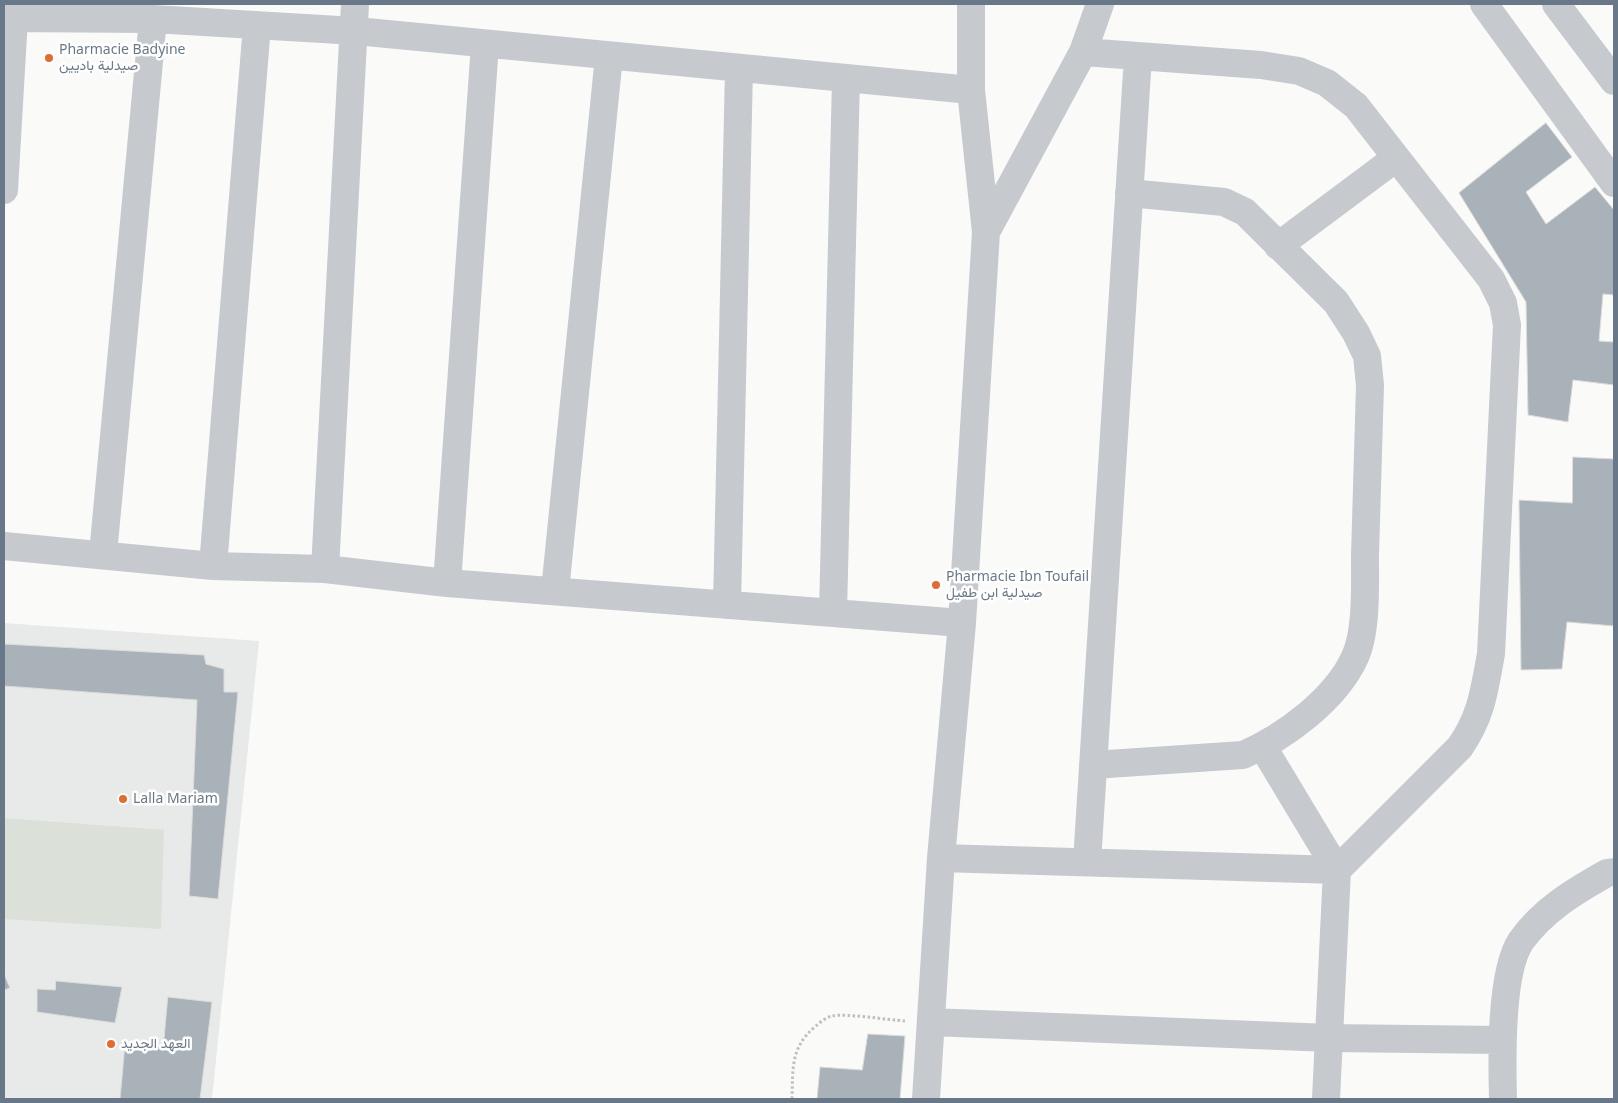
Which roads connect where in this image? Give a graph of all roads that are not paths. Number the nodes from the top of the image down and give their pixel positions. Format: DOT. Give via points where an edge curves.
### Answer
graph roads {
  1 [pos="355,4"];
  2 [pos="971,4"];
  3 [pos="1100,4"];
  4 [pos="1484,4"];
  5 [pos="1556,4"];
  6 [pos="9,18"];
  7 [pos="153,19"];
  8 [pos="257,25"];
  9 [pos="356,31"];
  10 [pos="485,44"];
  11 [pos="1083,52"];
  12 [pos="610,56"];
  13 [pos="1138,56"];
  14 [pos="739,69"];
  15 [pos="846,79"];
  16 [pos="1614,81"];
  17 [pos="972,90"];
  18 [pos="1396,158"];
  19 [pos="1614,183"];
  20 [pos="4,190"];
  21 [pos="1130,193"];
  22 [pos="986,232"];
  23 [pos="1278,246"];
  24 [pos="4,546"];
  25 [pos="102,554"];
  26 [pos="213,566"];
  27 [pos="325,569"];
  28 [pos="447,583"];
  29 [pos="555,591"];
  30 [pos="727,605"];
  31 [pos="833,613"];
  32 [pos="962,623"];
  33 [pos="1263,746"];
  34 [pos="1093,766"];
  35 [pos="941,858"];
  36 [pos="1087,862"];
  37 [pos="1337,870"];
  38 [pos="1614,872"];
  39 [pos="931,1022"];
  40 [pos="1330,1038"];
  41 [pos="1502,1040"];
  42 [pos="926,1099"];
  43 [pos="1326,1099"];
  44 [pos="1503,1099"];
  1 -- 9 [label="street"];
  2 -- 17 [label="street"];
  3 -- 11 [label="street"];
  4 -- 19 [label="street"];
  5 -- 16 [label="street"];
  6 -- 7 [label="street"];
  6 -- 20 [label="street"];
  7 -- 8 [label="street"];
  7 -- 25 [label="street"];
  8 -- 9 [label="street"];
  8 -- 26 [label="street"];
  9 -- 10 [label="street"];
  9 -- 27 [label="street"];
  10 -- 12 [label="street"];
  10 -- 28 [label="street"];
  11 -- 13 [label="street"];
  11 -- 22 [label="street"];
  12 -- 14 [label="street"];
  12 -- 29 [label="street"];
  13 -- 18 [label="street" via="1299,71 1326,83 1356,106"];
  13 -- 21 [label="street"];
  14 -- 15 [label="street"];
  14 -- 30 [label="street"];
  15 -- 17 [label="street"];
  15 -- 31 [label="street"];
  17 -- 22 [label="street"];
  18 -- 23 [label="street"];
  18 -- 37 [label="street" via="1491,279 1505,310 1507,325 1491,654 1483,701 1474,728 1460,747"];
  21 -- 23 [label="street" via="1224,202 1245,212"];
  21 -- 34 [label="street"];
  22 -- 32 [label="street"];
  23 -- 33 [label="street" via="1336,302 1366,356 1370,385 1364,615 1356,654 1344,678 1325,699"];
  24 -- 25 [label="street"];
  25 -- 26 [label="street"];
  26 -- 27 [label="street"];
  27 -- 28 [label="street"];
  28 -- 29 [label="street"];
  29 -- 30 [label="street"];
  30 -- 31 [label="street"];
  31 -- 32 [label="street"];
  32 -- 35 [label="street"];
  33 -- 34 [label="street" via="1244,755"];
  33 -- 37 [label="street"];
  34 -- 36 [label="street"];
  35 -- 36 [label="street"];
  35 -- 39 [label="street"];
  36 -- 37 [label="street"];
  37 -- 40 [label="street"];
  38 -- 41 [label="street" via="1562,899 1520,942 1512,968"];
  39 -- 40 [label="street"];
  39 -- 42 [label="street"];
  40 -- 41 [label="street"];
  40 -- 43 [label="street"];
  41 -- 44 [label="street"];
}
